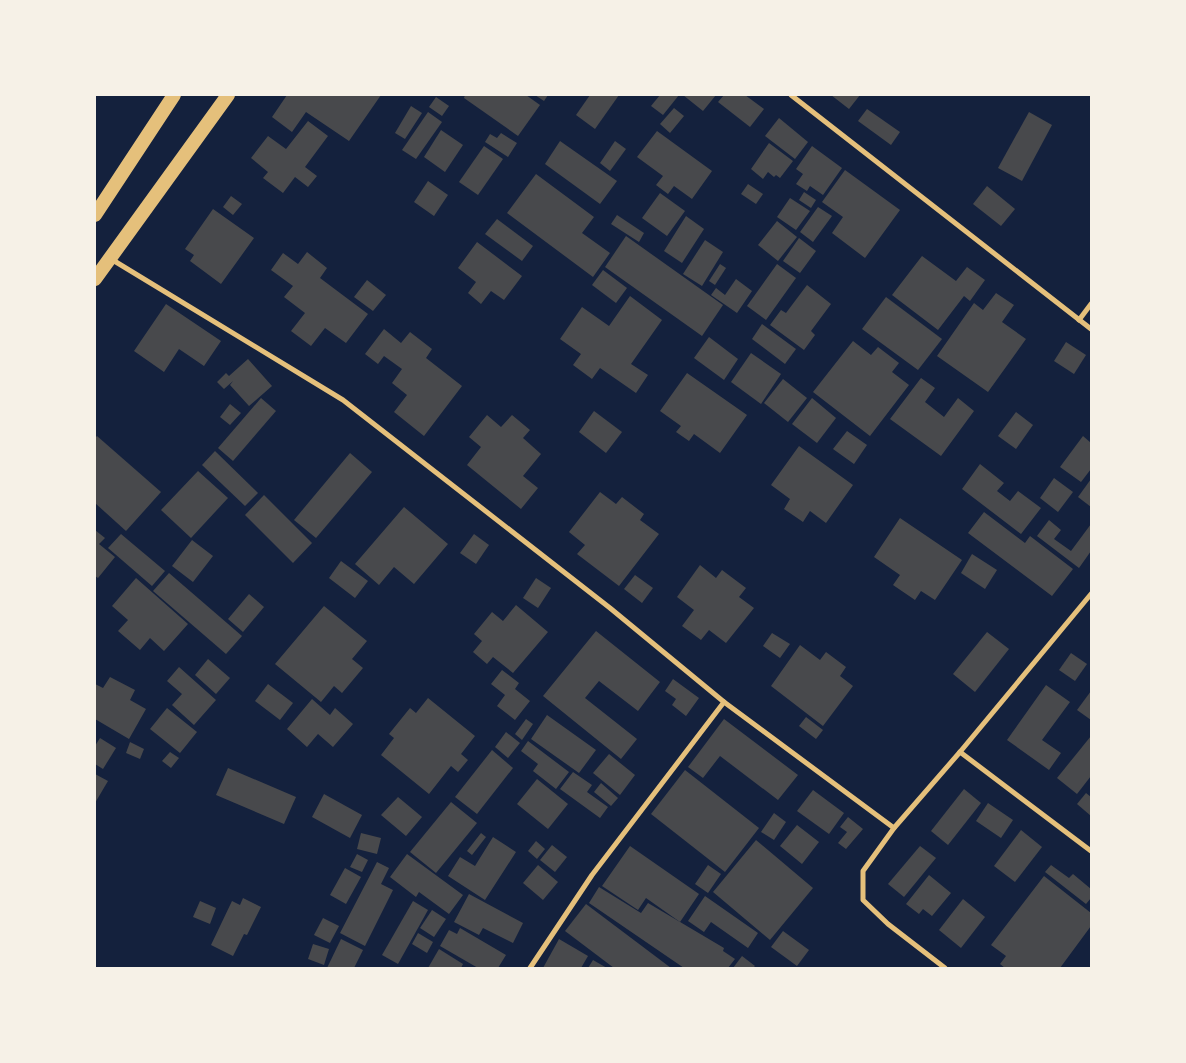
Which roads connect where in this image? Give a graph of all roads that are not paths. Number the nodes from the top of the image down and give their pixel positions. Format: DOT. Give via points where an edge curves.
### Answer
graph roads {
  1 [pos="174,95"];
  2 [pos="228,95"];
  3 [pos="791,95"];
  4 [pos="95,215"];
  5 [pos="110,258"];
  6 [pos="95,279"];
  7 [pos="1091,304"];
  8 [pos="1079,320"];
  9 [pos="1091,329"];
  10 [pos="1091,594"];
  11 [pos="724,702"];
  12 [pos="960,752"];
  13 [pos="894,828"];
  14 [pos="1091,851"];
  15 [pos="530,968"];
  16 [pos="945,968"];
  1 -- 4 [label="highway"];
  2 -- 5 [label="highway"];
  3 -- 8 [label="street"];
  5 -- 6 [label="highway"];
  5 -- 11 [label="street" via="343,400 610,608"];
  7 -- 8 [label="street"];
  8 -- 9 [label="street"];
  10 -- 12 [label="street"];
  11 -- 13 [label="street"];
  11 -- 15 [label="street" via="592,875"];
  12 -- 13 [label="street"];
  12 -- 14 [label="street"];
  13 -- 16 [label="street" via="863,870 863,900 888,924"];
}
